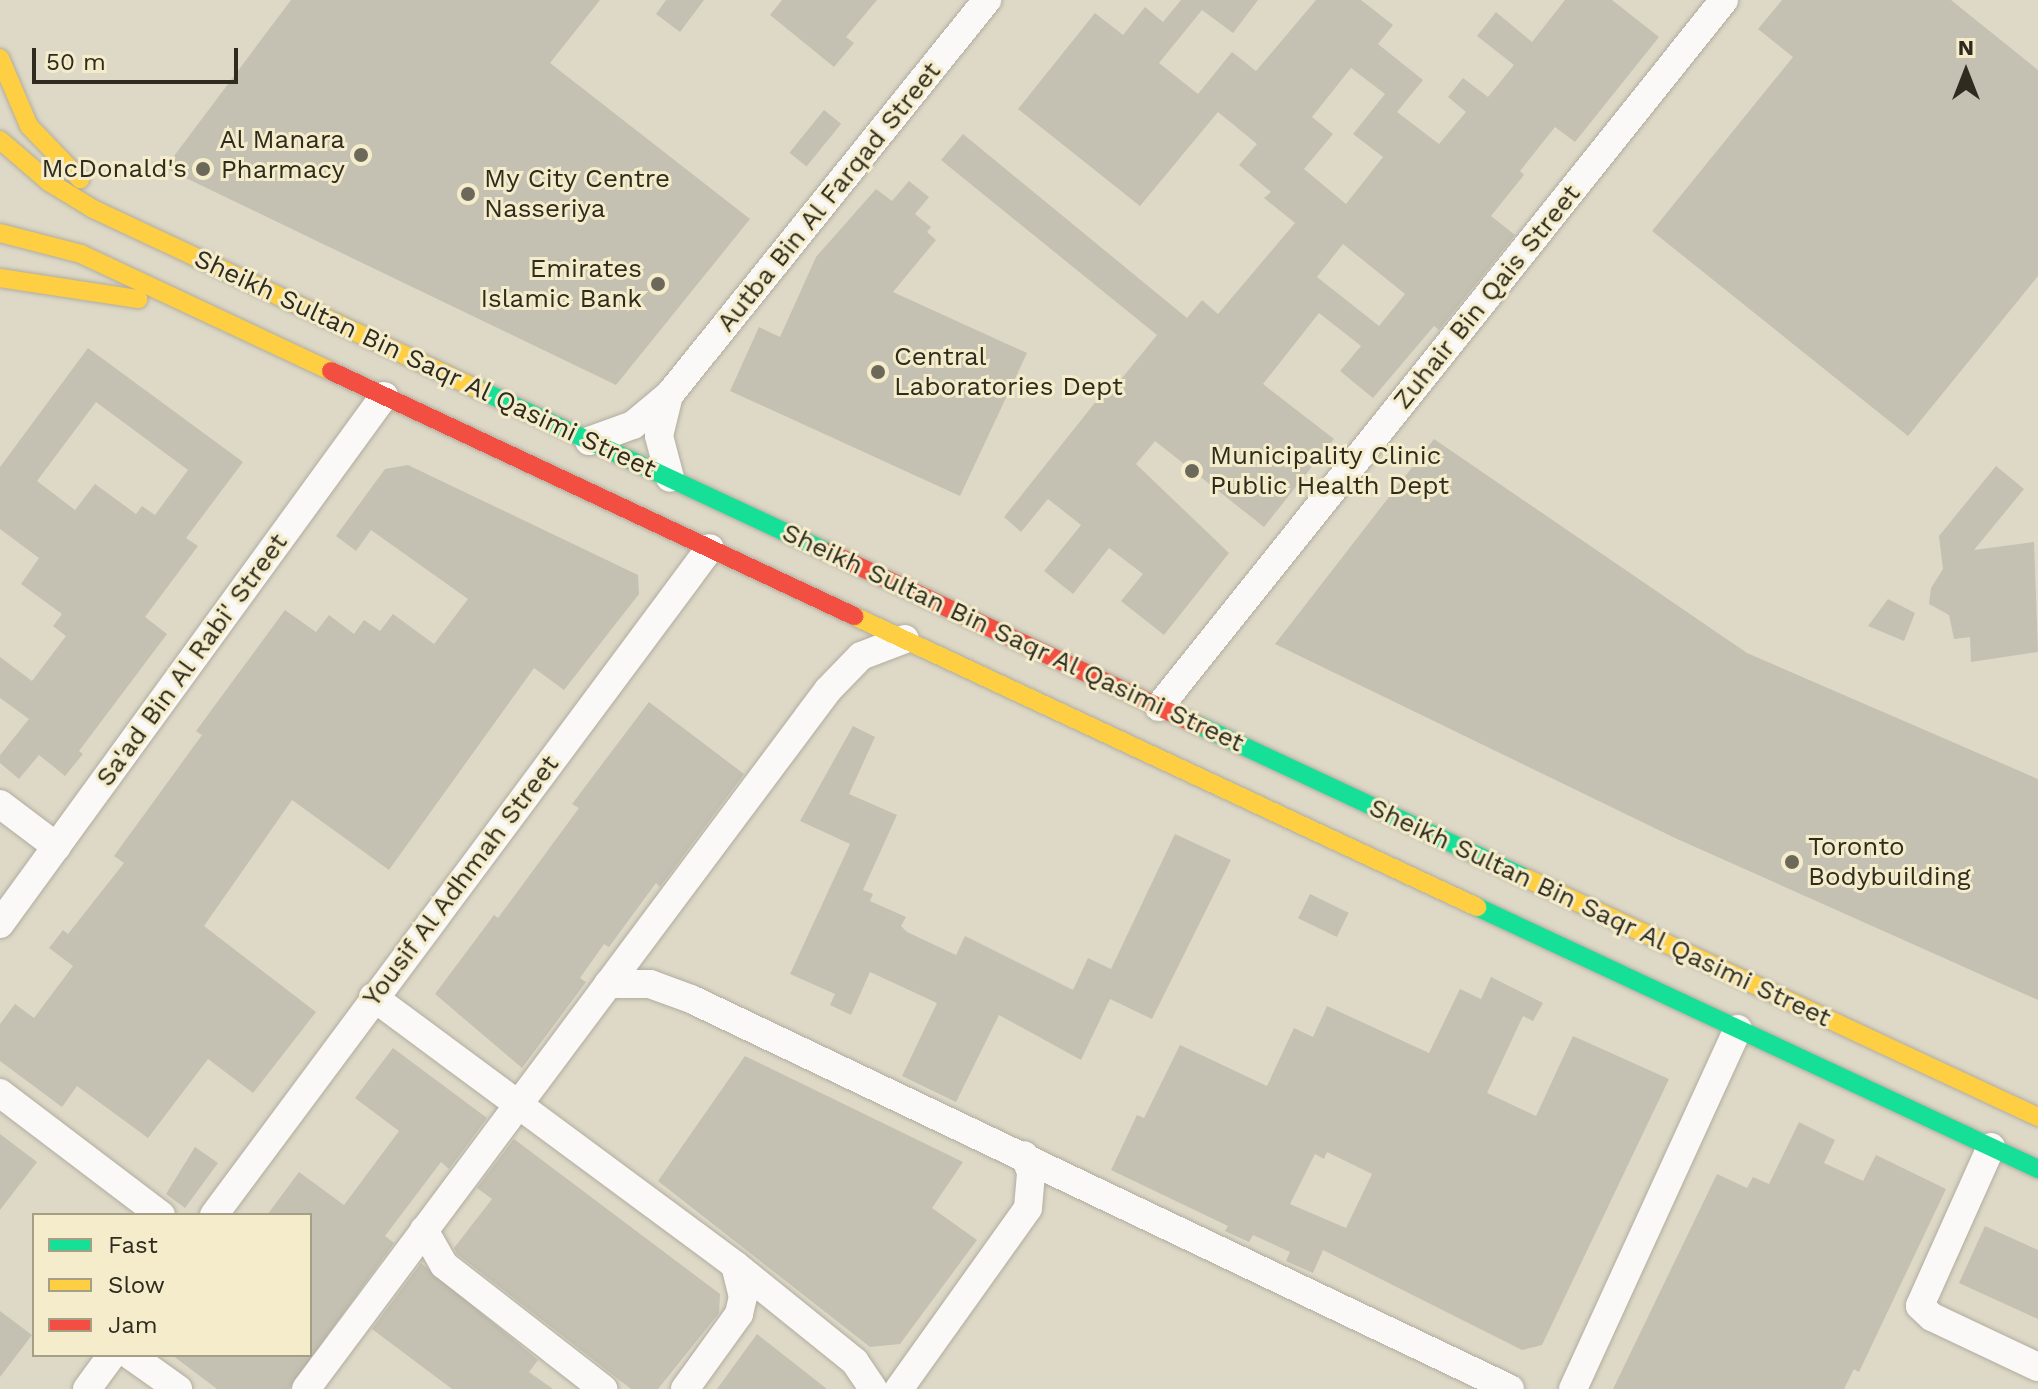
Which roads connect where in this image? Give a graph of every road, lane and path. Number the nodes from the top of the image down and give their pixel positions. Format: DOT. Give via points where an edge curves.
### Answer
graph roads {
  1 [pos="987,0"];
  2 [pos="1724,0"];
  3 [pos="0,58"];
  4 [pos="0,140"];
  5 [pos="140,231"];
  6 [pos="0,233"];
  7 [pos="0,278"];
  8 [pos="236,326"];
  9 [pos="670,394"];
  10 [pos="384,396"];
  11 [pos="589,441"];
  12 [pos="670,478"];
  13 [pos="710,548"];
  14 [pos="905,639"];
  15 [pos="1159,707"];
  16 [pos="0,804"];
  17 [pos="57,847"];
  18 [pos="0,924"];
  19 [pos="608,984"];
  20 [pos="373,997"];
  21 [pos="1738,1029"];
  22 [pos="1784,1051"];
  23 [pos="1900,1053"];
  24 [pos="0,1093"];
  25 [pos="519,1105"];
  26 [pos="2038,1117"];
  27 [pos="1991,1147"];
  28 [pos="1024,1155"];
  29 [pos="2038,1169"];
  30 [pos="158,1213"];
  31 [pos="215,1213"];
  32 [pos="424,1230"];
  33 [pos="735,1265"];
  34 [pos="111,1357"];
  35 [pos="133,1357"];
  36 [pos="2038,1367"];
  37 [pos="87,1389"];
  38 [pos="178,1389"];
  39 [pos="306,1389"];
  40 [pos="603,1389"];
  41 [pos="685,1389"];
  42 [pos="873,1389"];
  43 [pos="899,1389"];
  44 [pos="1510,1389"];
  45 [pos="1573,1389"];
  1 -- 9 [label="street, Autba Bin Al Farqad Street"];
  2 -- 15 [label="street, Zuhair Bin Qais Street"];
  3 -- 5 [label="main road" via="29,126 54,157"];
  4 -- 5 [label="main road, Sheikh Sultan Bin Saqr Al Qasimi Street" via="49,182"];
  5 -- 11 [label="main road, Sheikh Sultan Bin Saqr Al Qasimi Street"];
  6 -- 8 [label="main road, Sheikh Sultan Bin Saqr Al Qasimi Street" via="81,254"];
  7 -- 8 [label="main road" via="108,290"];
  8 -- 10 [label="main road, Sheikh Sultan Bin Saqr Al Qasimi Street"];
  9 -- 11 [label="street, Autba Bin Al Farqad Street" via="633,425"];
  9 -- 12 [label="street, Autba Bin Al Farqad Street" via="659,436"];
  10 -- 13 [label="main road, Sheikh Sultan Bin Saqr Al Qasimi Street"];
  10 -- 17 [label="street, Sa'ad Bin Al Rabi' Street"];
  11 -- 12 [label="main road, Sheikh Sultan Bin Saqr Al Qasimi Street"];
  12 -- 15 [label="main road, Sheikh Sultan Bin Saqr Al Qasimi Street"];
  13 -- 14 [label="main road, Sheikh Sultan Bin Saqr Al Qasimi Street"];
  13 -- 20 [label="street, Yousif Al Adhmah Street"];
  14 -- 19 [label="street" via="882,645 842,671"];
  14 -- 21 [label="main road, Sheikh Sultan Bin Saqr Al Qasimi Street"];
  15 -- 23 [label="main road, Sheikh Sultan Bin Saqr Al Qasimi Street"];
  16 -- 17 [label="street"];
  17 -- 18 [label="street, Sa'ad Bin Al Rabi' Street"];
  19 -- 25 [label="street"];
  19 -- 28 [label="street" via="671,990"];
  20 -- 25 [label="street"];
  20 -- 31 [label="street, Yousif Al Adhmah Street"];
  21 -- 22 [label="main road, Sheikh Sultan Bin Saqr Al Qasimi Street"];
  21 -- 45 [label="street"];
  22 -- 23 [label="main road" via="1893,1076"];
  22 -- 27 [label="main road, Sheikh Sultan Bin Saqr Al Qasimi Street"];
  23 -- 26 [label="main road, Sheikh Sultan Bin Saqr Al Qasimi Street"];
  24 -- 30 [label="street"];
  25 -- 32 [label="street"];
  25 -- 33 [label="street"];
  27 -- 29 [label="main road, Sheikh Sultan Bin Saqr Al Qasimi Street"];
  27 -- 36 [label="street" via="1920,1306 1932,1317"];
  28 -- 43 [label="street" via="1031,1172 1028,1208"];
  28 -- 44 [label="street"];
  32 -- 39 [label="street"];
  32 -- 40 [label="street" via="444,1265"];
  33 -- 41 [label="street" via="741,1280 739,1314"];
  33 -- 42 [label="street" via="855,1362"];
  34 -- 37 [label="street"];
  35 -- 38 [label="street"];
}
